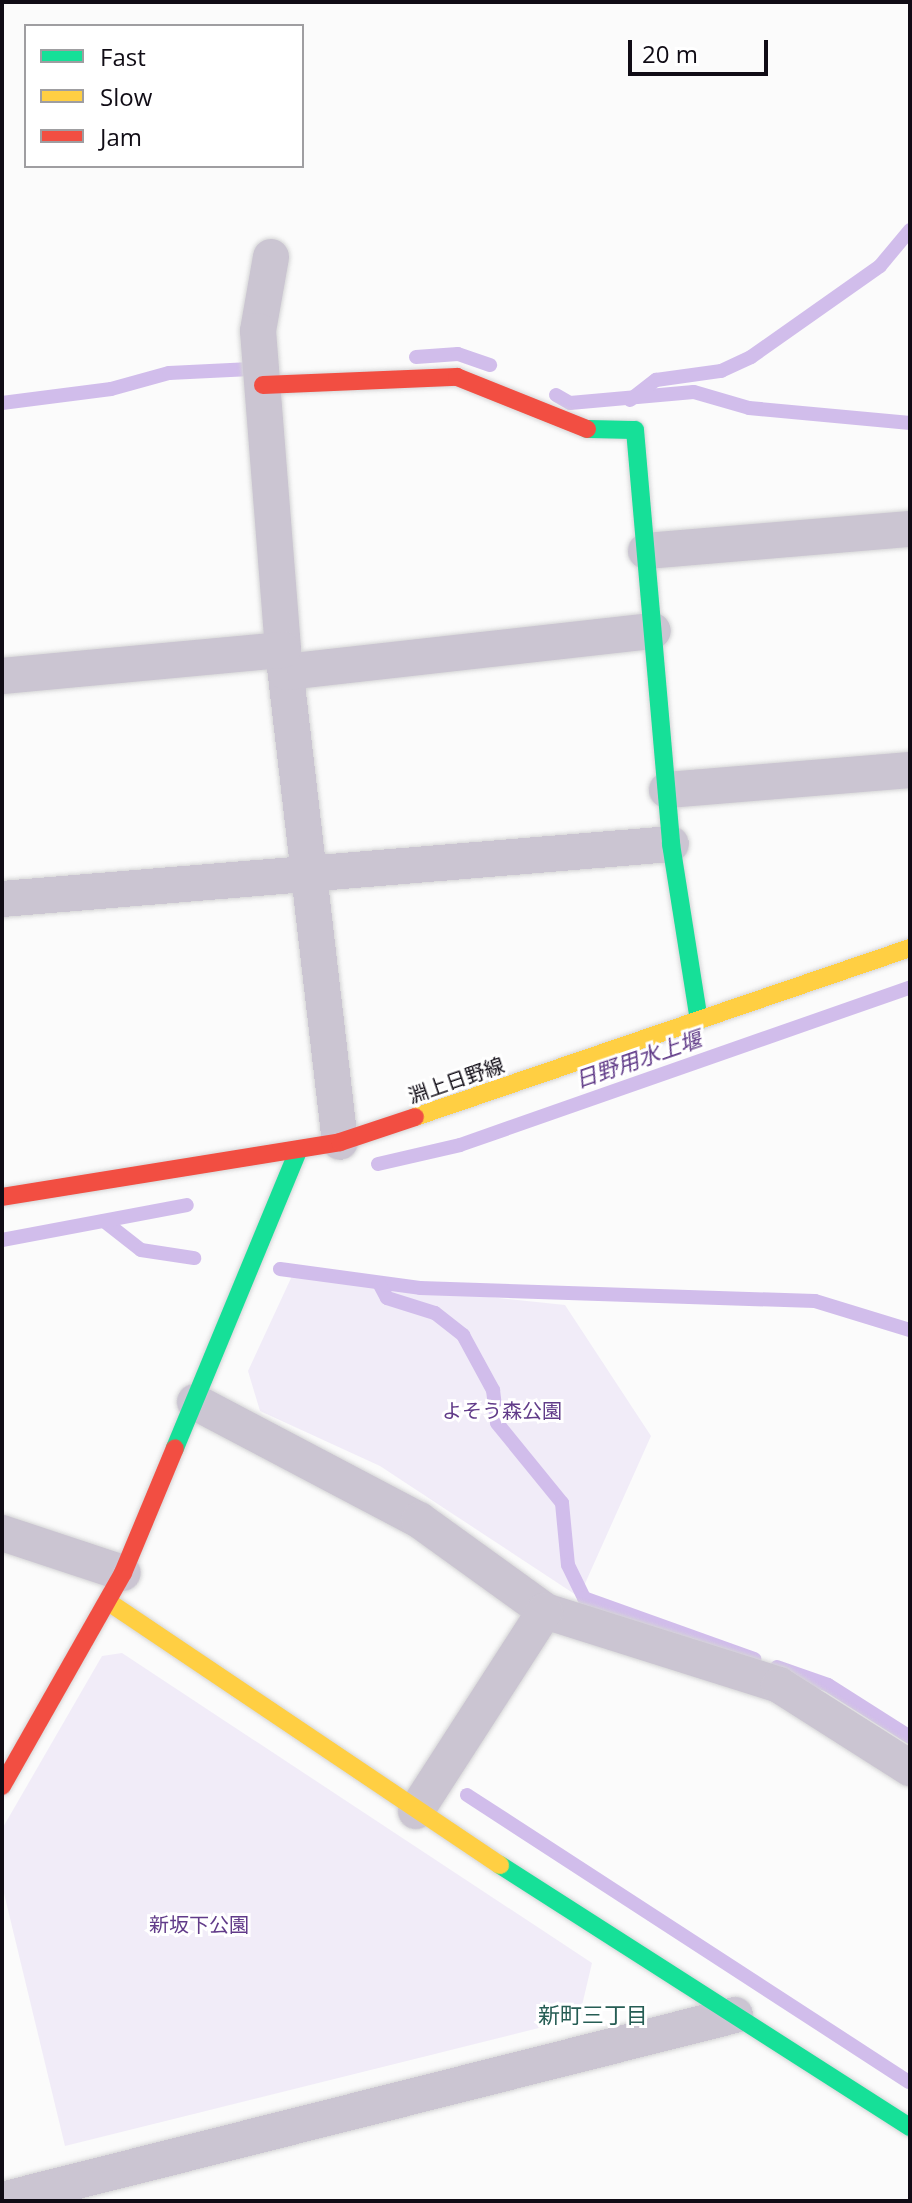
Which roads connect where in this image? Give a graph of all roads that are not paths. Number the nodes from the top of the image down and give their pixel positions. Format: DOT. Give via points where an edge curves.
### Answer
graph roads {
  1 [pos="271,257"];
  2 [pos="263,385"];
  3 [pos="910,529"];
  4 [pos="646,551"];
  5 [pos="653,631"];
  6 [pos="285,661"];
  7 [pos="2,676"];
  8 [pos="910,770"];
  9 [pos="667,790"];
  10 [pos="671,844"];
  11 [pos="309,875"];
  12 [pos="2,899"];
  13 [pos="910,948"];
  14 [pos="699,1021"];
  15 [pos="340,1142"];
  16 [pos="297,1153"];
  17 [pos="3,1195"];
  18 [pos="195,1402"];
  19 [pos="2,1533"];
  20 [pos="116,1588"];
  21 [pos="545,1611"];
  22 [pos="910,1768"];
  23 [pos="2,1786"];
  24 [pos="416,1811"];
  25 [pos="735,2015"];
  26 [pos="910,2127"];
  27 [pos="2,2200"];
  1 -- 2 [label="street" via="258,331"];
  2 -- 4 [label="street" via="457,377 515,396 572,429 635,430"];
  2 -- 6 [label="street"];
  3 -- 4 [label="street"];
  4 -- 5 [label="street"];
  5 -- 6 [label="street"];
  5 -- 9 [label="street"];
  6 -- 7 [label="street"];
  6 -- 11 [label="street"];
  8 -- 9 [label="street"];
  9 -- 10 [label="street"];
  10 -- 11 [label="street"];
  10 -- 14 [label="street"];
  11 -- 12 [label="street"];
  11 -- 15 [label="street"];
  13 -- 14 [label="street, 淵上日野線"];
  14 -- 15 [label="street, 淵上日野線"];
  15 -- 16 [label="street, 淵上日野線"];
  16 -- 17 [label="street, 淵上日野線"];
  16 -- 18 [label="street"];
  18 -- 20 [label="street"];
  18 -- 21 [label="street" via="419,1520"];
  19 -- 20 [label="street"];
  20 -- 23 [label="street"];
  20 -- 24 [label="street"];
  21 -- 22 [label="street" via="779,1685"];
  21 -- 24 [label="street"];
  24 -- 25 [label="street"];
  25 -- 26 [label="street"];
  25 -- 27 [label="street"];
}
